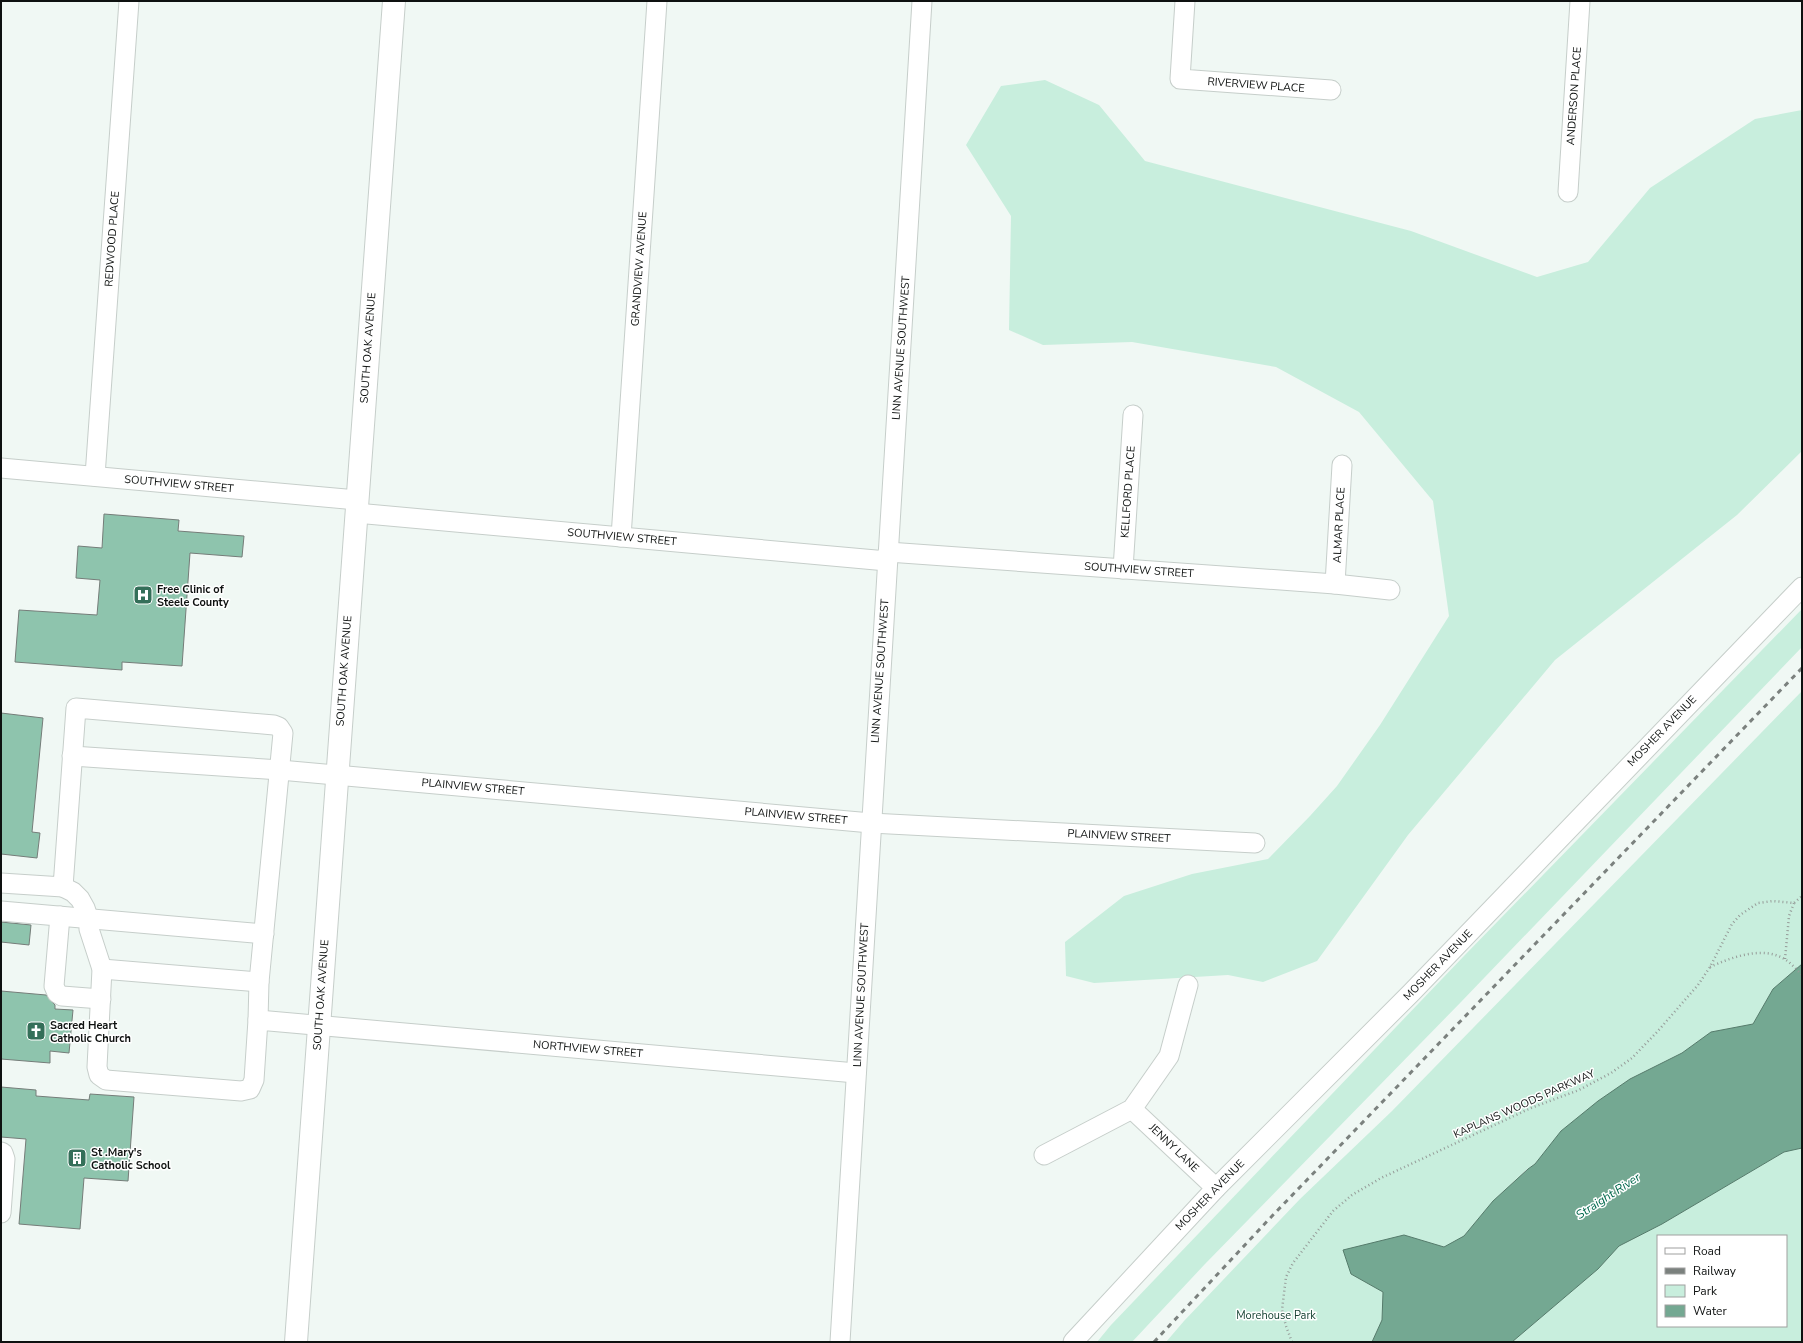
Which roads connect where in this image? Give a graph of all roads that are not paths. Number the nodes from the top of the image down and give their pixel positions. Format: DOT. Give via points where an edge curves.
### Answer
graph roads {
  1 [pos="130,1"];
  2 [pos="394,1"];
  3 [pos="657,1"];
  4 [pos="922,1"];
  5 [pos="1185,1"];
  6 [pos="1580,1"];
  7 [pos="1331,90"];
  8 [pos="1568,192"];
  9 [pos="1133,415"];
  10 [pos="1342,466"];
  11 [pos="1,468"];
  12 [pos="95,476"];
  13 [pos="356,506"];
  14 [pos="621,537"];
  15 [pos="887,556"];
  16 [pos="1123,569"];
  17 [pos="1335,584"];
  18 [pos="1802,587"];
  19 [pos="1390,590"];
  20 [pos="72,756"];
  21 [pos="280,770"];
  22 [pos="337,775"];
  23 [pos="871,823"];
  24 [pos="1255,843"];
  25 [pos="1,883"];
  26 [pos="63,887"];
  27 [pos="1,911"];
  28 [pos="60,916"];
  29 [pos="89,920"];
  30 [pos="264,934"];
  31 [pos="102,969"];
  32 [pos="259,982"];
  33 [pos="1188,984"];
  34 [pos="101,999"];
  35 [pos="258,1020"];
  36 [pos="319,1024"];
  37 [pos="856,1073"];
  38 [pos="1132,1109"];
  39 [pos="1,1152"];
  40 [pos="1044,1155"];
  41 [pos="1216,1188"];
  42 [pos="1,1213"];
  43 [pos="296,1342"];
  44 [pos="840,1342"];
  45 [pos="1073,1342"];
  1 -- 12 [label="street, REDWOOD PLACE"];
  2 -- 13 [label="main road, SOUTH OAK AVENUE"];
  3 -- 14 [label="street, GRANDVIEW AVENUE"];
  4 -- 15 [label="street, LINN AVENUE SOUTHWEST"];
  5 -- 7 [label="street, RIVERVIEW PLACE" via="1180,79"];
  6 -- 8 [label="street, ANDERSON PLACE"];
  9 -- 16 [label="street, KELLFORD PLACE"];
  10 -- 17 [label="street, ALMAR PLACE"];
  11 -- 12 [label="street, SOUTHVIEW STREET"];
  12 -- 13 [label="street, SOUTHVIEW STREET"];
  13 -- 14 [label="street, SOUTHVIEW STREET"];
  13 -- 22 [label="main road, SOUTH OAK AVENUE"];
  14 -- 15 [label="street, SOUTHVIEW STREET"];
  15 -- 16 [label="street, SOUTHVIEW STREET"];
  15 -- 23 [label="street, LINN AVENUE SOUTHWEST"];
  16 -- 17 [label="street, SOUTHVIEW STREET"];
  17 -- 19 [label="street, SOUTHVIEW STREET"];
  18 -- 41 [label="street, MOSHER AVENUE" via="1411,993"];
  20 -- 21 [label="street, PLAINVIEW STREET"];
  20 -- 21 [label="street" via="76,708 274,725 279,727 283,734"];
  20 -- 26 [label="street"];
  21 -- 22 [label="street, PLAINVIEW STREET"];
  21 -- 30 [label="street"];
  22 -- 23 [label="street, PLAINVIEW STREET"];
  22 -- 36 [label="main road, SOUTH OAK AVENUE"];
  23 -- 24 [label="street, PLAINVIEW STREET"];
  23 -- 37 [label="street, LINN AVENUE SOUTHWEST"];
  25 -- 26 [label="street"];
  26 -- 29 [label="street" via="80,899"];
  27 -- 28 [label="street"];
  28 -- 29 [label="street"];
  28 -- 34 [label="street" via="54,986 57,993 62,996"];
  29 -- 30 [label="street"];
  29 -- 31 [label="street" via="89,929"];
  30 -- 32 [label="street"];
  31 -- 32 [label="street"];
  31 -- 34 [label="street"];
  32 -- 35 [label="street"];
  33 -- 38 [label="street" via="1169,1056"];
  34 -- 35 [label="street" via="97,1067 99,1075 106,1080 241,1091 250,1089 254,1080"];
  35 -- 36 [label="street, NORTHVIEW STREET"];
  36 -- 37 [label="street, NORTHVIEW STREET"];
  36 -- 43 [label="main road, SOUTH OAK AVENUE"];
  37 -- 44 [label="street, LINN AVENUE SOUTHWEST"];
  38 -- 40 [label="street"];
  38 -- 41 [label="street, JENNY LANE"];
  39 -- 42 [label="street" via="5,1159"];
  41 -- 45 [label="street, MOSHER AVENUE"];
}
